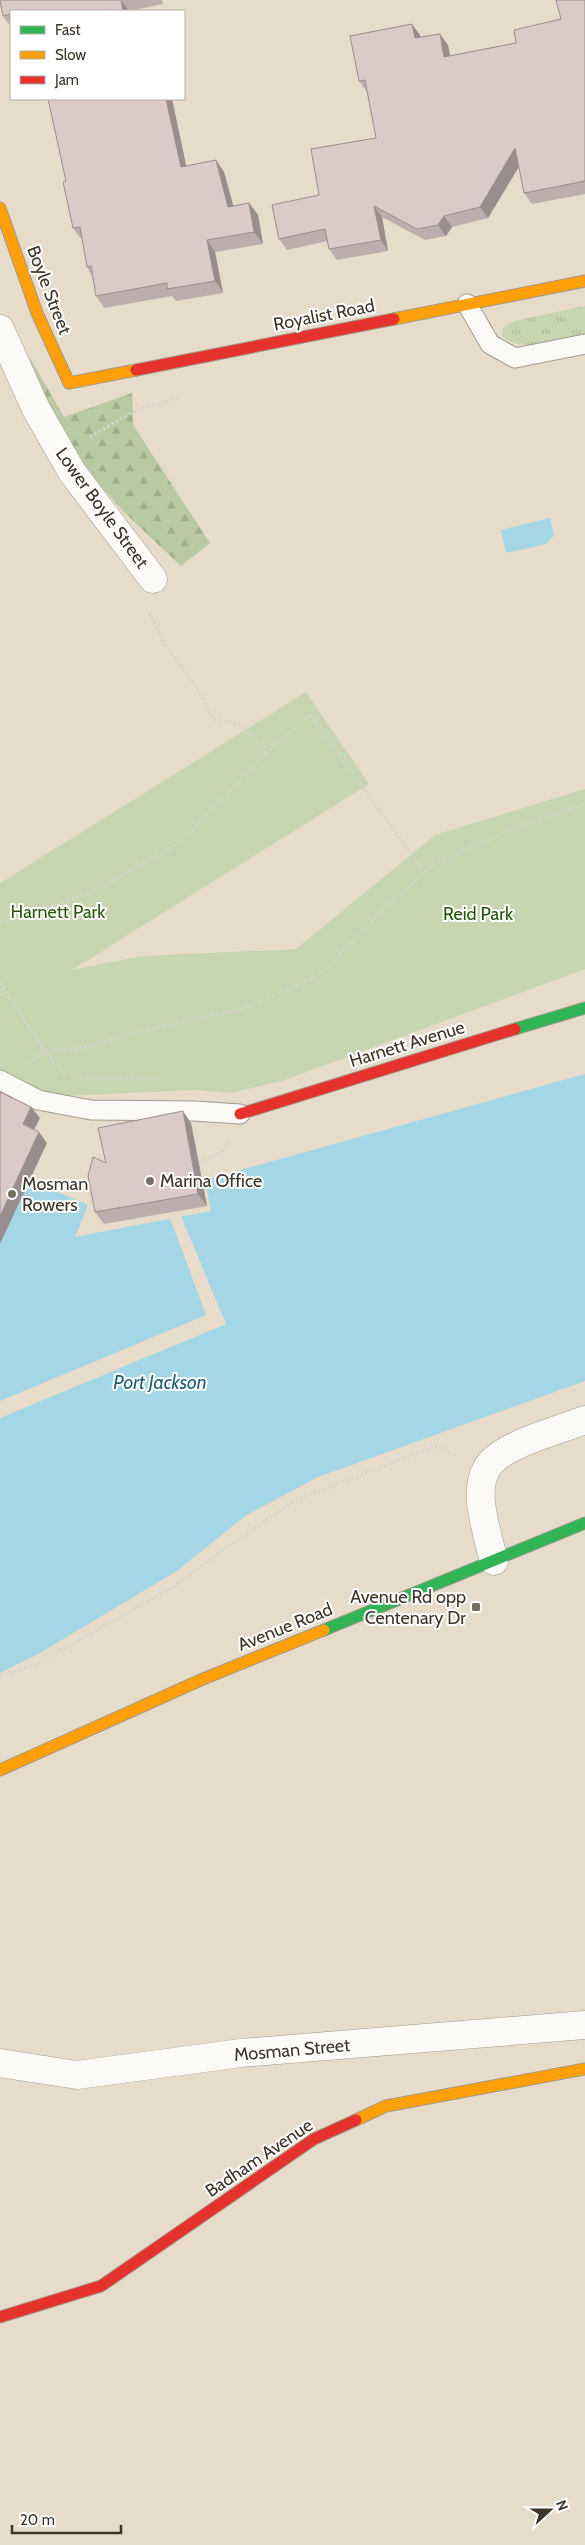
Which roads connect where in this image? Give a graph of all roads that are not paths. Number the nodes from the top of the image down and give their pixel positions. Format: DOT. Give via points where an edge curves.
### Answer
graph roads {
  1 [pos="0,208"];
  2 [pos="585,281"];
  3 [pos="467,304"];
  4 [pos="0,329"];
  5 [pos="585,344"];
  6 [pos="69,383"];
  7 [pos="153,579"];
  8 [pos="585,1008"];
  9 [pos="0,1080"];
  10 [pos="240,1114"];
  11 [pos="585,1420"];
  12 [pos="585,1523"];
  13 [pos="494,1561"];
  14 [pos="0,1770"];
  15 [pos="585,2025"];
  16 [pos="0,2063"];
  17 [pos="585,2069"];
  18 [pos="0,2317"];
  1 -- 6 [label="street, Boyle Street" via="37,313"];
  2 -- 3 [label="street, Royalist Road"];
  3 -- 5 [label="lane" via="490,344 515,358"];
  3 -- 6 [label="street, Royalist Road"];
  4 -- 7 [label="street, Lower Boyle Street" via="36,409 72,472"];
  8 -- 10 [label="street, Harnett Avenue"];
  9 -- 10 [label="lane" via="38,1100 91,1110 194,1110"];
  11 -- 13 [label="street" via="516,1447 498,1456 487,1467 481,1500"];
  12 -- 13 [label="street, Avenue Road"];
  13 -- 14 [label="street, Avenue Road" via="202,1678"];
  15 -- 16 [label="street, Mosman Street" via="241,2053 77,2075"];
  17 -- 18 [label="street, Badham Avenue" via="386,2106 314,2139 102,2286"];
}
